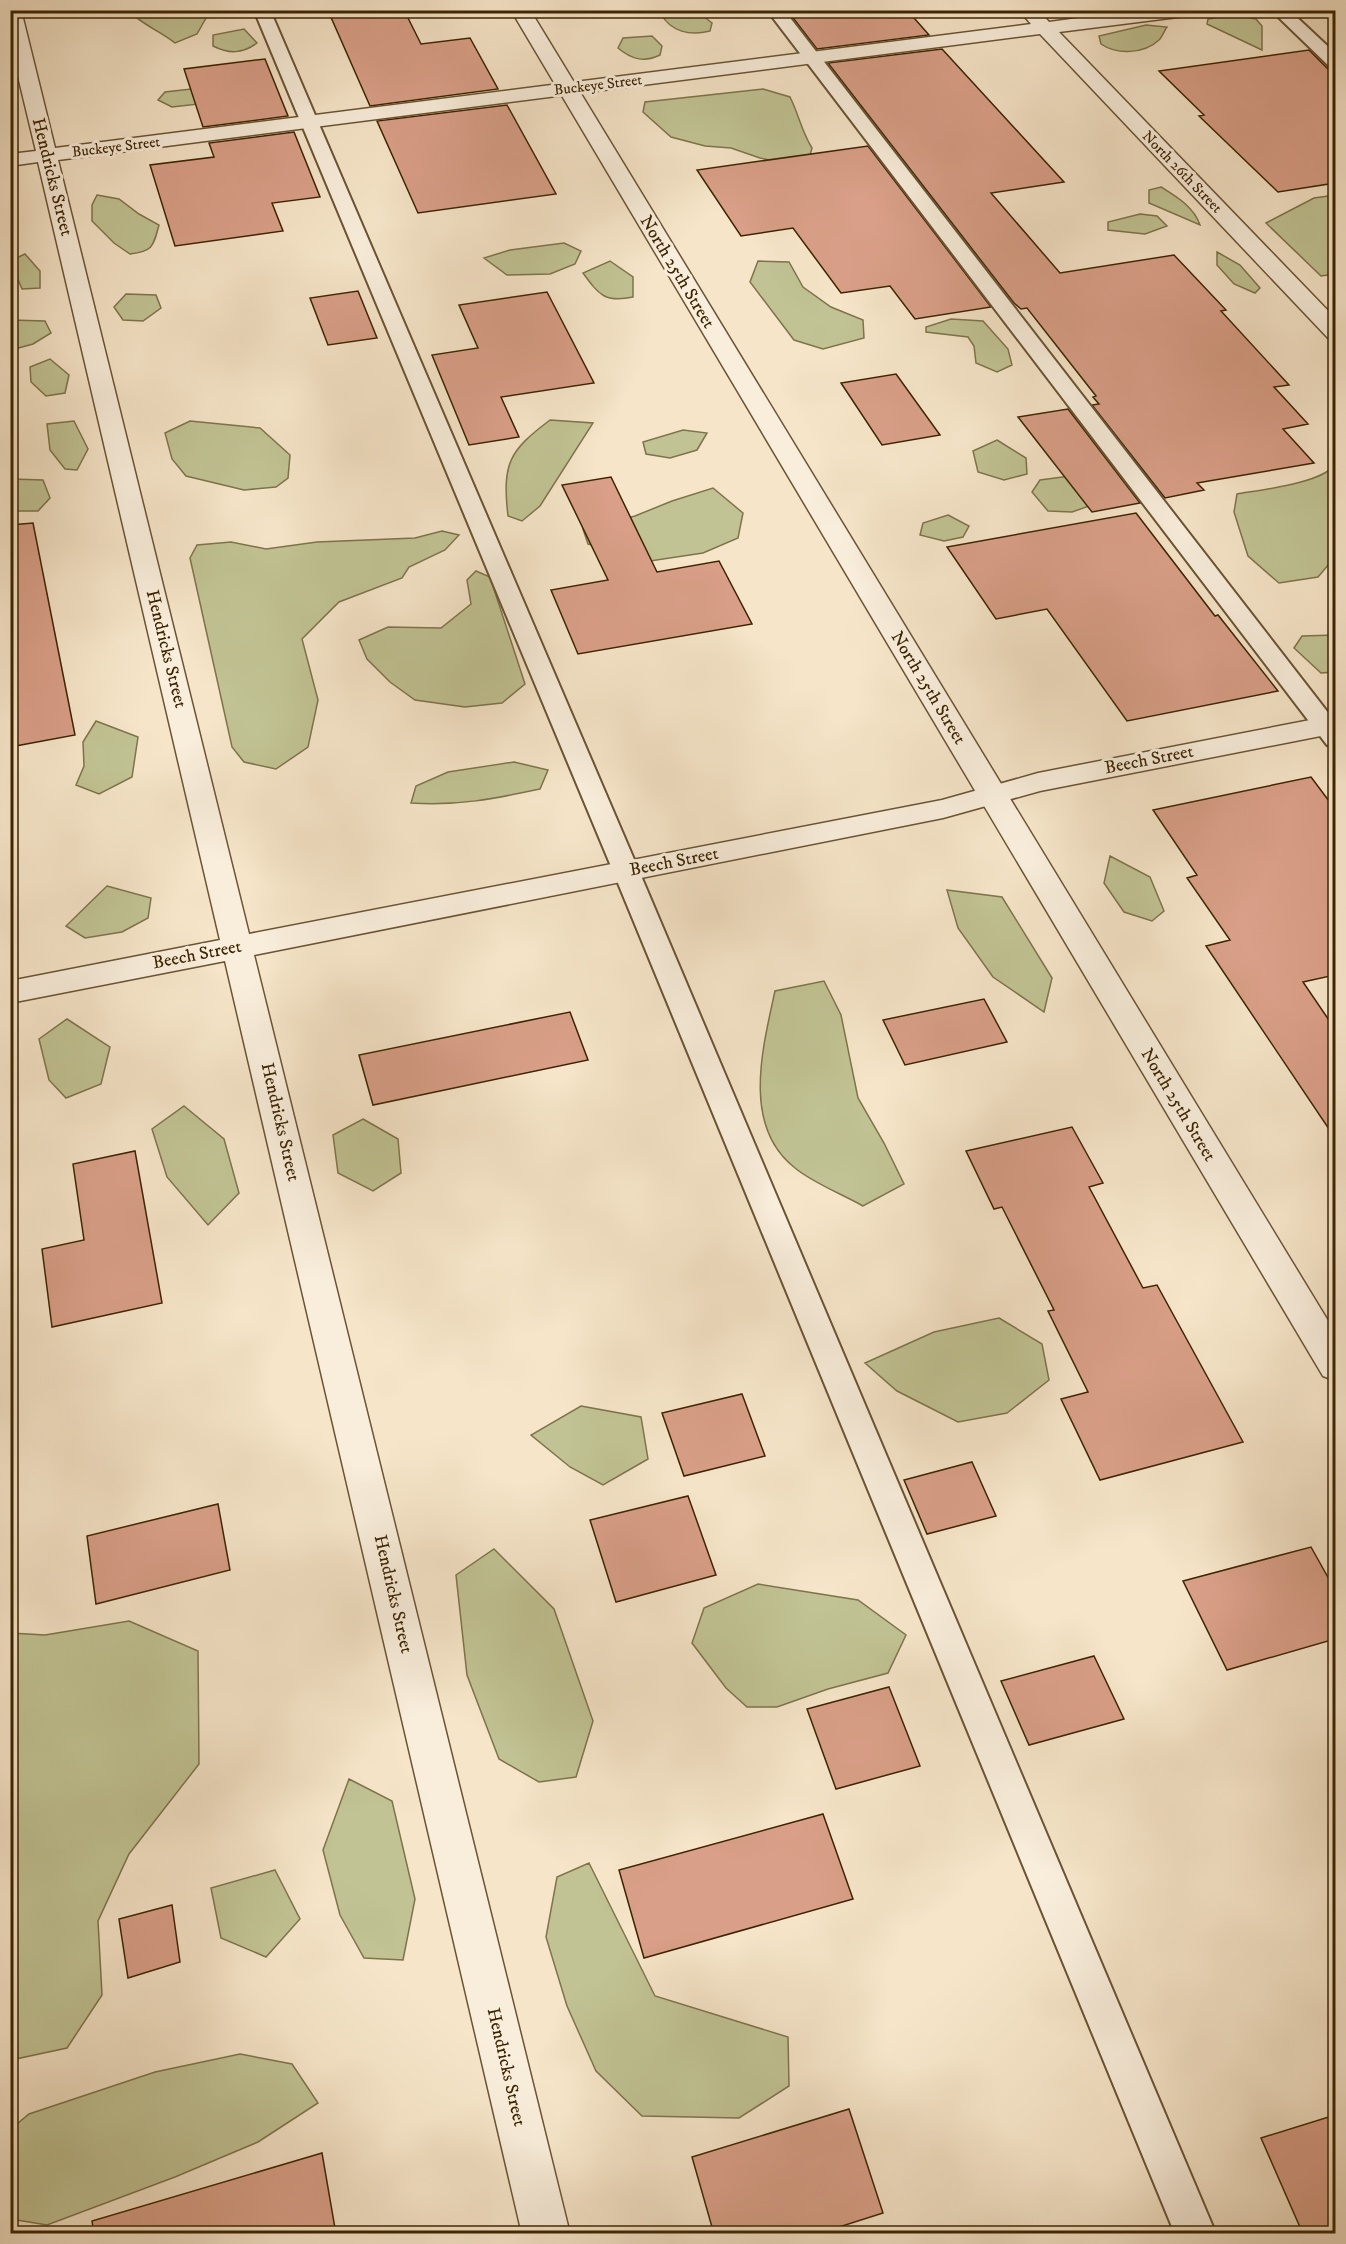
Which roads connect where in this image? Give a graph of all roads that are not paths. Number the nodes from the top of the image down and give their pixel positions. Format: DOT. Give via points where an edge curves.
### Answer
graph roads {
  1 [pos="12,10"];
  2 [pos="262,10"];
  3 [pos="520,10"];
  4 [pos="775,10"];
  5 [pos="1028,10"];
  6 [pos="1186,10"];
  7 [pos="1279,10"];
  8 [pos="1045,29"];
  9 [pos="810,58"];
  10 [pos="1335,63"];
  11 [pos="567,89"];
  12 [pos="308,122"];
  13 [pos="47,156"];
  14 [pos="10,160"];
  15 [pos="1335,333"];
  16 [pos="1332,730"];
  17 [pos="992,795"];
  18 [pos="626,871"];
  19 [pos="238,947"];
  20 [pos="10,992"];
  21 [pos="1335,1366"];
  22 [pos="546,2234"];
  23 [pos="1196,2234"];
  1 -- 13 [label="street, Hendricks Street"];
  2 -- 12 [label="lane"];
  3 -- 11 [label="street, North 25th Street"];
  4 -- 9 [label="lane"];
  5 -- 8 [label="street, North 26th Street"];
  6 -- 8 [label="street, Buckeye Street"];
  7 -- 10 [label="lane"];
  8 -- 9 [label="street, Buckeye Street"];
  8 -- 15 [label="street, North 26th Street"];
  9 -- 11 [label="street, Buckeye Street"];
  9 -- 16 [label="lane"];
  11 -- 12 [label="street, Buckeye Street"];
  11 -- 17 [label="street, North 25th Street"];
  12 -- 13 [label="street, Buckeye Street"];
  12 -- 18 [label="lane"];
  13 -- 14 [label="street, Buckeye Street"];
  13 -- 19 [label="street, Hendricks Street"];
  16 -- 17 [label="street, Beech Street" via="1038,782"];
  17 -- 18 [label="street, Beech Street" via="942,809"];
  17 -- 21 [label="street, North 25th Street"];
  18 -- 19 [label="street, Beech Street"];
  18 -- 23 [label="lane"];
  19 -- 20 [label="street, Beech Street"];
  19 -- 22 [label="street, Hendricks Street"];
}
